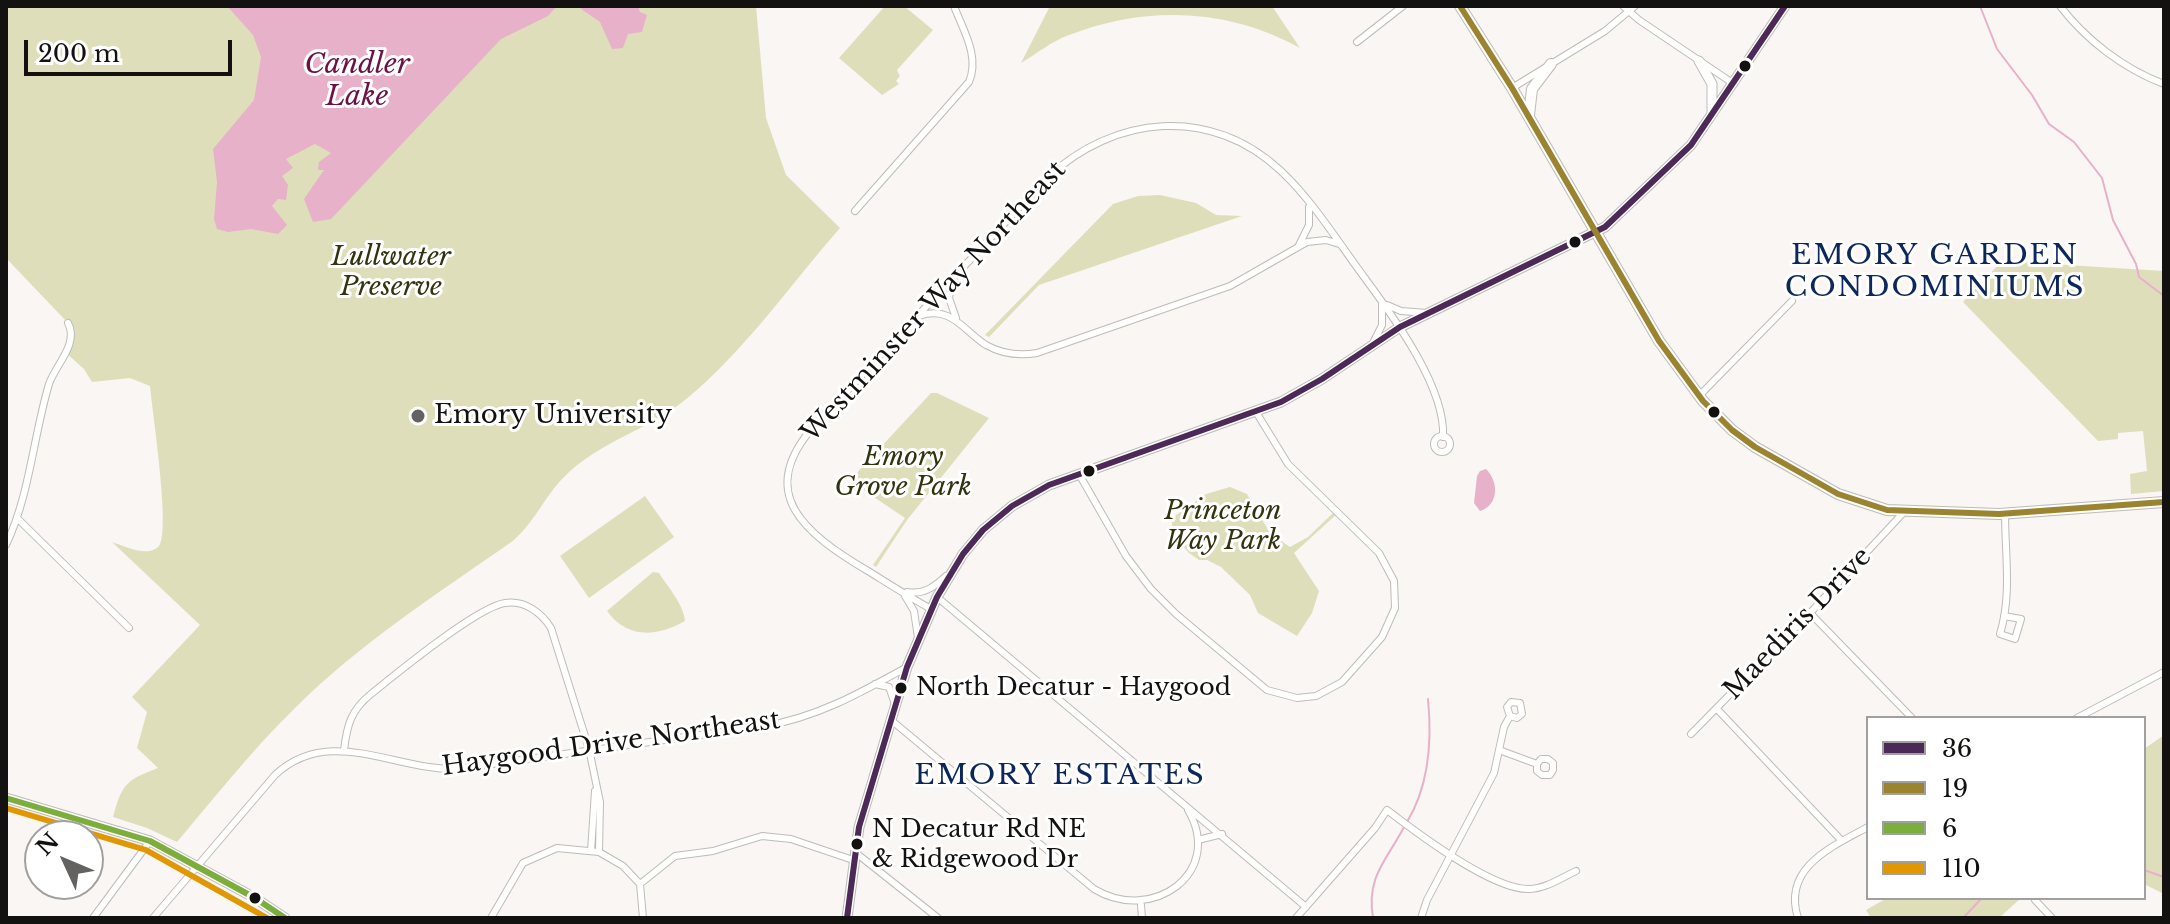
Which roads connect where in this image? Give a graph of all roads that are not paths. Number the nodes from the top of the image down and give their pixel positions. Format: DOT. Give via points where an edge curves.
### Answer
graph roads {
  1 [pos="954,6"];
  2 [pos="1403,6"];
  3 [pos="1460,6"];
  4 [pos="1623,6"];
  5 [pos="1785,6"];
  6 [pos="2060,6"];
  7 [pos="1632,9"];
  8 [pos="1357,42"];
  9 [pos="1699,61"];
  10 [pos="1551,64"];
  11 [pos="1734,84"];
  12 [pos="2164,84"];
  13 [pos="1512,88"];
  14 [pos="1529,117"];
  15 [pos="1711,117"];
  16 [pos="1309,204"];
  17 [pos="855,211"];
  18 [pos="1595,233"];
  19 [pos="1299,245"];
  20 [pos="1340,245"];
  21 [pos="953,279"];
  22 [pos="1381,301"];
  23 [pos="1792,301"];
  24 [pos="1428,313"];
  25 [pos="956,318"];
  26 [pos="913,320"];
  27 [pos="68,323"];
  28 [pos="1400,327"];
  29 [pos="1371,346"];
  30 [pos="1699,396"];
  31 [pos="1256,412"];
  32 [pos="1443,437"];
  33 [pos="1079,474"];
  34 [pos="2164,502"];
  35 [pos="1904,512"];
  36 [pos="2005,513"];
  37 [pos="17,518"];
  38 [pos="6,545"];
  39 [pos="949,574"];
  40 [pos="900,591"];
  41 [pos="937,597"];
  42 [pos="931,609"];
  43 [pos="1810,613"];
  44 [pos="2004,616"];
  45 [pos="129,628"];
  46 [pos="918,638"];
  47 [pos="907,667"];
  48 [pos="2164,672"];
  49 [pos="875,684"];
  50 [pos="895,704"];
  51 [pos="1717,709"];
  52 [pos="1510,716"];
  53 [pos="1910,716"];
  54 [pos="2081,716"];
  55 [pos="891,720"];
  56 [pos="1691,734"];
  57 [pos="589,749"];
  58 [pos="344,750"];
  59 [pos="1499,750"];
  60 [pos="1537,764"];
  61 [pos="595,782"];
  62 [pos="6,798"];
  63 [pos="1184,804"];
  64 [pos="1866,828"];
  65 [pos="1222,834"];
  66 [pos="1198,840"];
  67 [pos="150,841"];
  68 [pos="1842,841"];
  69 [pos="591,851"];
  70 [pos="599,852"];
  71 [pos="1450,855"];
  72 [pos="853,856"];
  73 [pos="194,864"];
  74 [pos="1576,871"];
  75 [pos="640,884"];
  76 [pos="2035,900"];
  77 [pos="1141,905"];
  78 [pos="1306,907"];
  79 [pos="93,918"];
  80 [pos="153,918"];
  81 [pos="285,918"];
  82 [pos="491,918"];
  83 [pos="643,918"];
  84 [pos="847,918"];
  85 [pos="938,918"];
  86 [pos="1142,918"];
  87 [pos="1296,918"];
  88 [pos="1421,918"];
  89 [pos="1798,918"];
  90 [pos="2052,918"];
  1 -- 17 [label="street" via="971,53 969,82"];
  2 -- 8 [label="street"];
  3 -- 13 [label="main road"];
  4 -- 7 [label="street"];
  5 -- 11 [label="main road"];
  6 -- 12 [label="street" via="2074,24 2131,69"];
  7 -- 9 [label="street"];
  7 -- 10 [label="street"];
  9 -- 11 [label="street"];
  9 -- 15 [label="main road" via="1712,84"];
  10 -- 13 [label="street"];
  10 -- 14 [label="main road" via="1532,89"];
  11 -- 15 [label="main road"];
  13 -- 14 [label="main road"];
  14 -- 18 [label="main road"];
  15 -- 18 [label="main road" via="1671,167"];
  16 -- 19 [label="street" via="1309,225"];
  16 -- 20 [label="street, Westminster Way Northeast"];
  16 -- 21 [label="street, Westminster Way Northeast" via="1279,169 1233,139 1181,126 1131,130 1096,142 1063,163"];
  18 -- 24 [label="main road"];
  18 -- 30 [label="main road" via="1659,341"];
  19 -- 20 [label="street" via="1320,240"];
  19 -- 25 [label="street" via="1230,286 1037,353 992,348"];
  20 -- 22 [label="street, Westminster Way Northeast"];
  21 -- 25 [label="street" via="949,298"];
  21 -- 26 [label="street, Westminster Way Northeast"];
  22 -- 24 [label="street" via="1401,311"];
  22 -- 28 [label="street, Westminster Way Northeast"];
  22 -- 29 [label="street" via="1382,325"];
  23 -- 30 [label="street"];
  24 -- 28 [label="main road"];
  25 -- 26 [label="street" via="932,313"];
  26 -- 40 [label="street, Westminster Way Northeast" via="804,437 788,474 790,499 800,519 834,550"];
  27 -- 37 [label="street" via="72,338 49,386"];
  28 -- 29 [label="main road"];
  28 -- 32 [label="street, Westminster Way Northeast" via="1437,399"];
  29 -- 31 [label="main road" via="1308,388"];
  30 -- 35 [label="main road" via="1746,441 1791,469 1857,502"];
  31 -- 33 [label="main road"];
  31 -- 33 [label="street" via="1288,464 1379,553 1394,581 1395,608 1382,637 1342,682 1316,696 1290,697 1267,690 1176,614 1126,556"];
  33 -- 39 [label="main road" via="1012,506 983,530"];
  34 -- 36 [label="main road"];
  35 -- 36 [label="main road"];
  35 -- 43 [label="street, Maediris Drive"];
  36 -- 44 [label="street"];
  37 -- 38 [label="street"];
  37 -- 45 [label="street"];
  39 -- 40 [label="street" via="930,590"];
  39 -- 41 [label="main road"];
  40 -- 42 [label="street, Westminster Way Northeast"];
  40 -- 46 [label="street" via="914,611"];
  41 -- 42 [label="main road"];
  41 -- 63 [label="street"];
  42 -- 46 [label="main road"];
  43 -- 51 [label="street, Maediris Drive"];
  43 -- 53 [label="street"];
  46 -- 47 [label="main road"];
  47 -- 49 [label="street, Haygood Drive Northeast"];
  47 -- 50 [label="main road"];
  48 -- 54 [label="street"];
  49 -- 50 [label="street" via="889,687"];
  49 -- 57 [label="street, Haygood Drive Northeast" via="810,715 776,724"];
  50 -- 55 [label="main road"];
  51 -- 56 [label="street, Maediris Drive"];
  51 -- 68 [label="street"];
  52 -- 59 [label="street"];
  55 -- 72 [label="main road"];
  55 -- 77 [label="street" via="1100,894 1118,903"];
  57 -- 58 [label="street, Haygood Drive Northeast" via="447,769"];
  57 -- 58 [label="street" via="551,628 532,609 510,603 480,613 362,700 349,720"];
  57 -- 61 [label="street"];
  58 -- 73 [label="street, Haygood Drive Northeast" via="318,752 282,768"];
  59 -- 60 [label="street"];
  59 -- 71 [label="street" via="1494,773"];
  61 -- 69 [label="street"];
  61 -- 70 [label="street"];
  62 -- 67 [label="main road"];
  63 -- 65 [label="street"];
  63 -- 66 [label="street"];
  64 -- 68 [label="street"];
  65 -- 66 [label="street"];
  65 -- 78 [label="street"];
  66 -- 77 [label="street" via="1194,865 1182,884 1162,900"];
  67 -- 73 [label="main road"];
  67 -- 79 [label="street"];
  68 -- 89 [label="street" via="1805,866 1797,878"];
  69 -- 70 [label="street"];
  69 -- 82 [label="street" via="557,848 526,861"];
  70 -- 75 [label="street"];
  71 -- 74 [label="street" via="1517,888 1541,888"];
  71 -- 78 [label="street" via="1387,810"];
  71 -- 88 [label="street"];
  72 -- 75 [label="street" via="762,836 675,856"];
  72 -- 84 [label="main road"];
  72 -- 85 [label="street"];
  73 -- 80 [label="street, Haygood Drive Northeast"];
  73 -- 81 [label="main road"];
  75 -- 83 [label="street"];
  76 -- 90 [label="street"];
  77 -- 86 [label="street"];
  78 -- 87 [label="street"];
}
